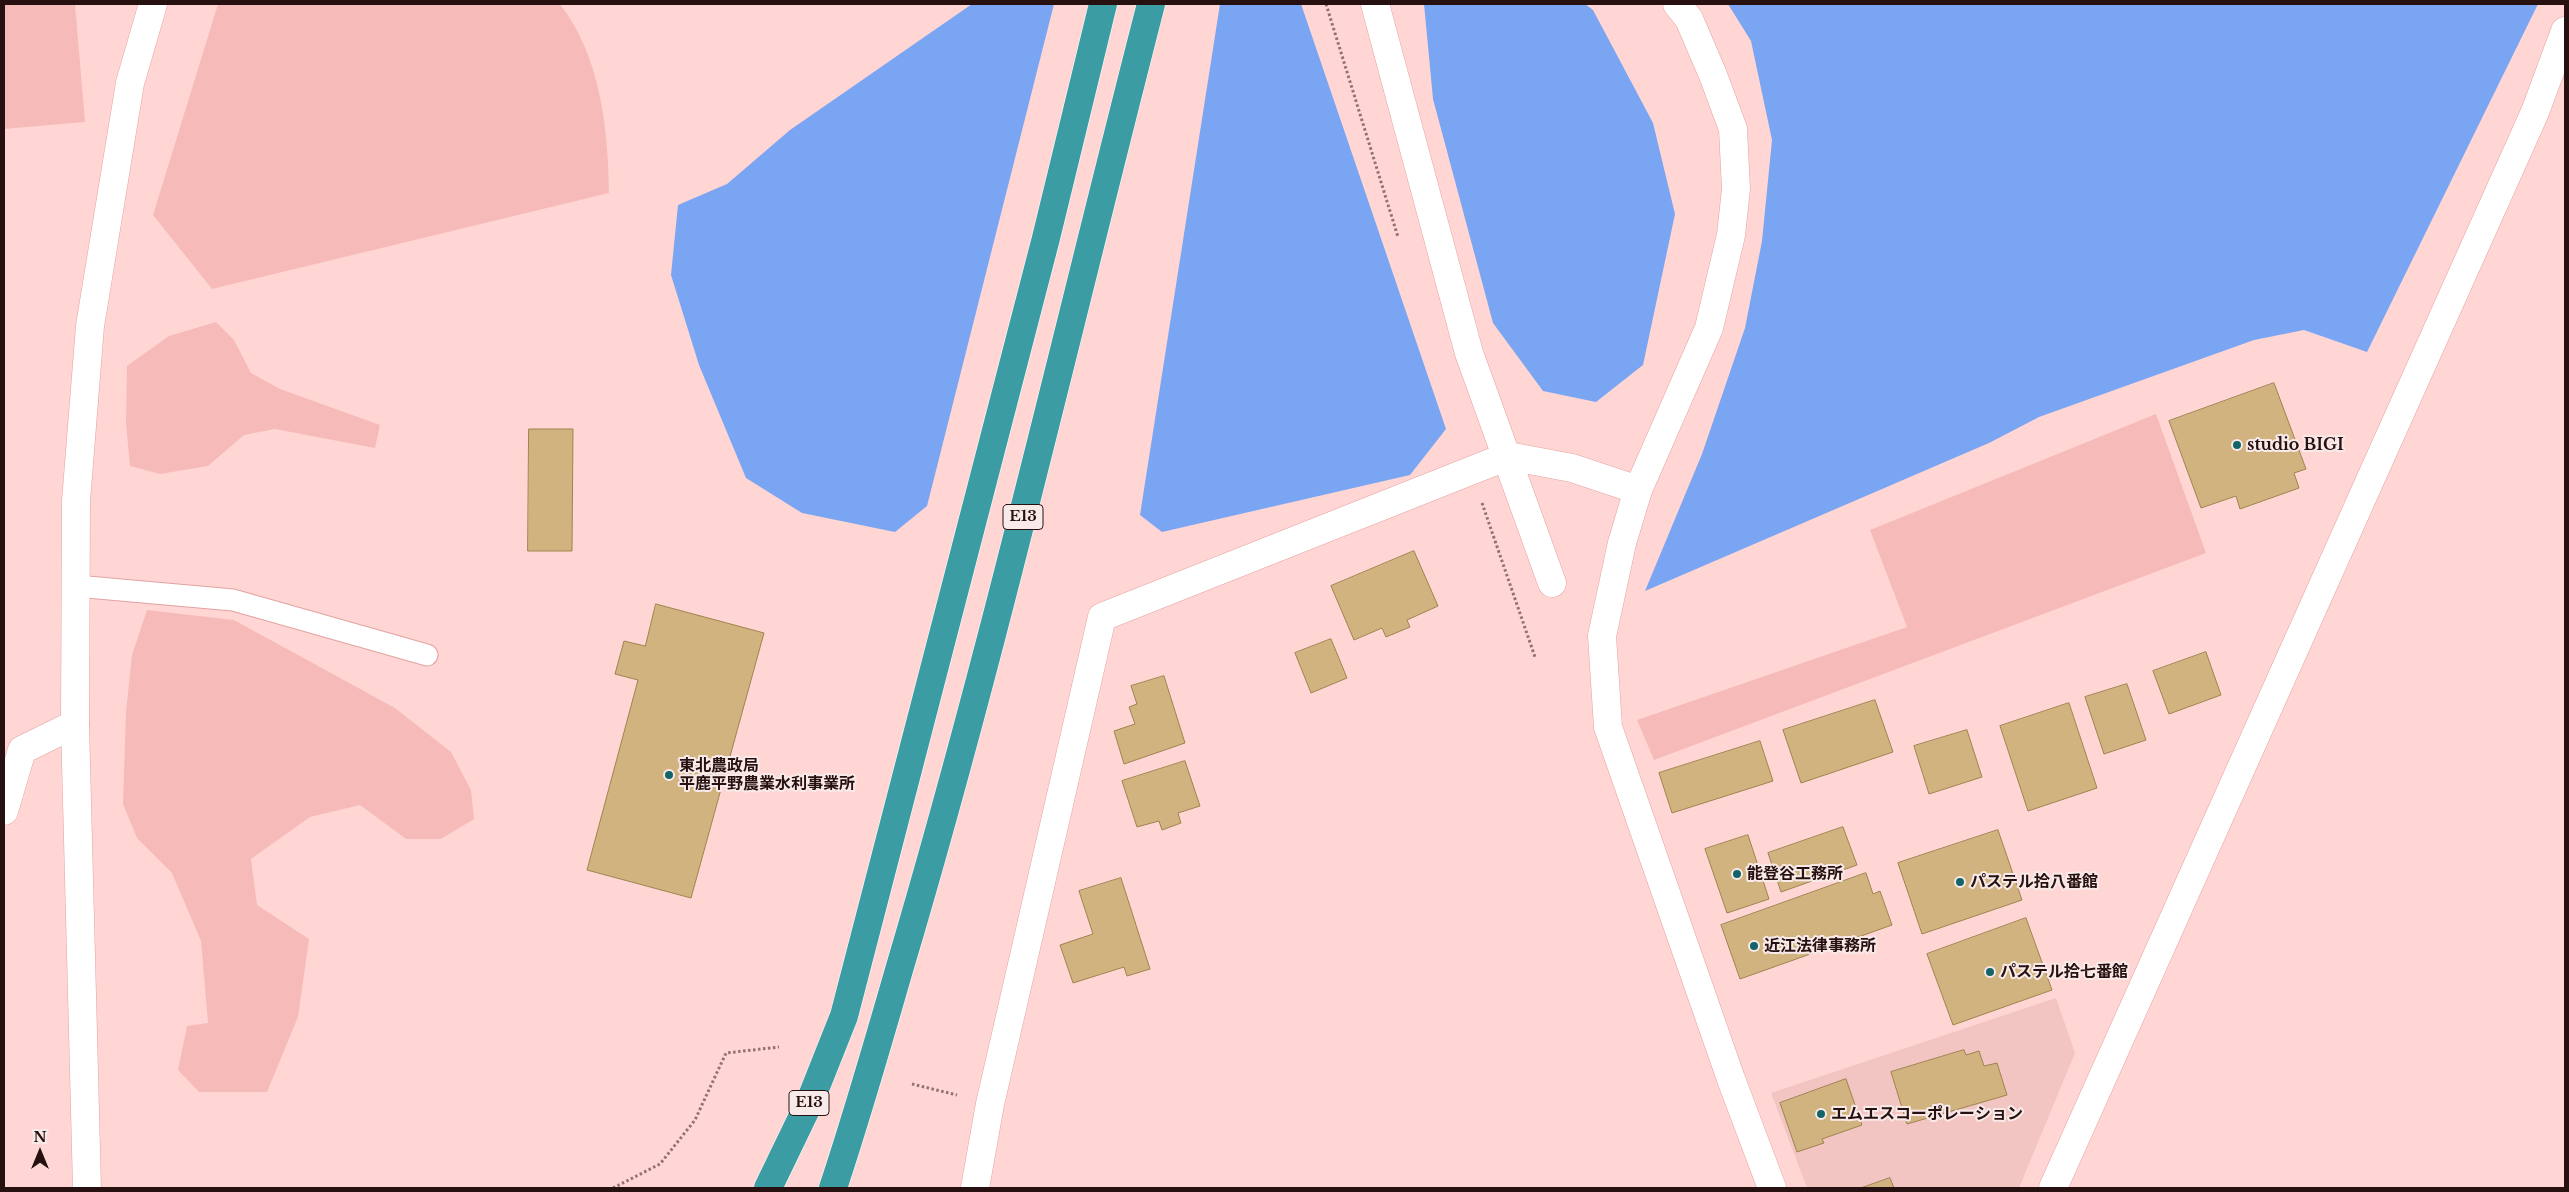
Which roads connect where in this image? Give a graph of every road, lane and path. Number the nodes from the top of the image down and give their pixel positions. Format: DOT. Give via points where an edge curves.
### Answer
graph roads {
  1 [pos="153,4"];
  2 [pos="1103,4"];
  3 [pos="1150,4"];
  4 [pos="1375,4"];
  5 [pos="1677,4"];
  6 [pos="2565,31"];
  7 [pos="1508,456"];
  8 [pos="1638,490"];
  9 [pos="1552,583"];
  10 [pos="76,586"];
  11 [pos="427,654"];
  12 [pos="75,724"];
  13 [pos="4,811"];
  14 [pos="779,1046"];
  15 [pos="912,1084"];
  16 [pos="990,1104"];
  17 [pos="87,1188"];
  18 [pos="613,1188"];
  19 [pos="768,1188"];
  20 [pos="833,1188"];
  21 [pos="975,1188"];
  22 [pos="1772,1188"];
  23 [pos="2053,1188"];
  1 -- 10 [label="street" via="130,83 90,326 76,501"];
  2 -- 19 [label="highway, E13" via="1046,238 844,1016 811,1100"];
  3 -- 20 [label="highway, E13" via="1020,530 944,820"];
  4 -- 7 [label="street" via="1469,353"];
  5 -- 8 [label="street" via="1689,19 1733,129 1736,189 1731,235 1709,328"];
  6 -- 23 [label="street" via="2535,112"];
  7 -- 8 [label="street" via="1572,468"];
  7 -- 9 [label="street"];
  7 -- 16 [label="street" via="1102,617"];
  8 -- 22 [label="street" via="1622,543 1602,636 1608,727"];
  10 -- 11 [label="lane" via="233,600"];
  10 -- 12 [label="street"];
  12 -- 13 [label="street" via="22,750"];
  12 -- 17 [label="street"];
  14 -- 18 [label="path" via="726,1053 695,1120 660,1164"];
  15 -- 16 [label="path"];
  16 -- 21 [label="street"];
}
